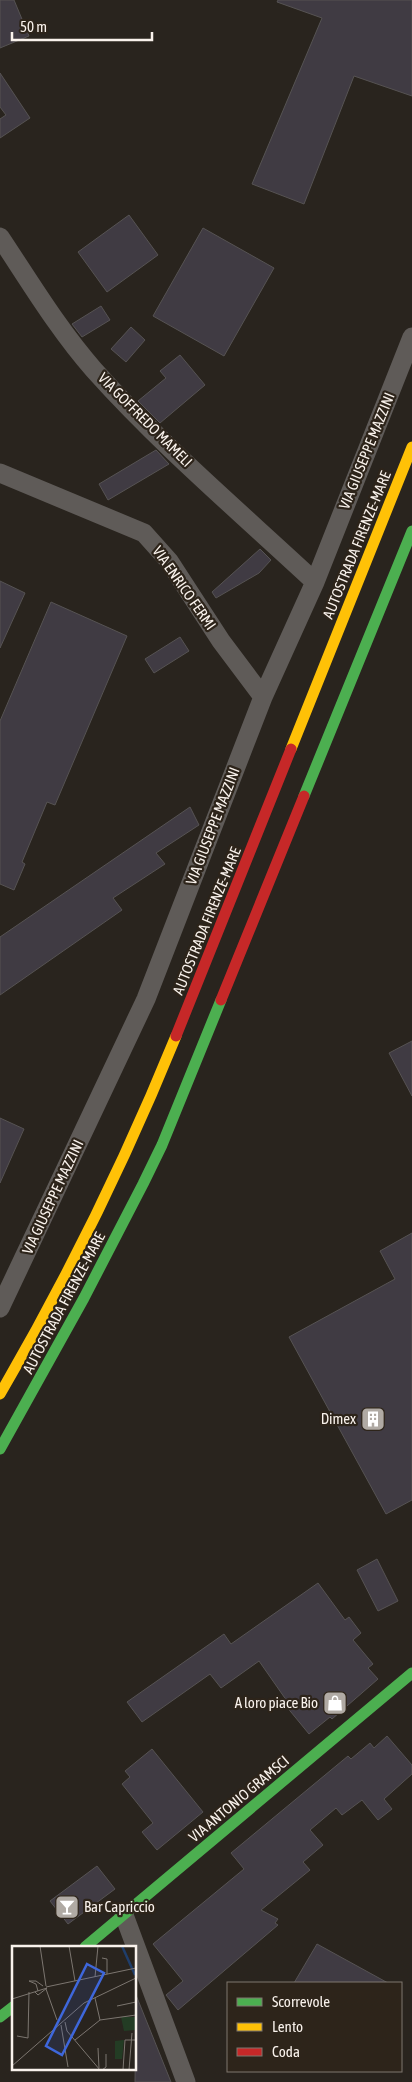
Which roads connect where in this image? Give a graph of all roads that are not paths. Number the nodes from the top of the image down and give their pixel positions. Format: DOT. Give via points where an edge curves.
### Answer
graph roads {
  1 [pos="0,237"];
  2 [pos="412,337"];
  3 [pos="412,447"];
  4 [pos="0,474"];
  5 [pos="412,531"];
  6 [pos="316,582"];
  7 [pos="263,697"];
  8 [pos="0,1308"];
  9 [pos="0,1394"];
  10 [pos="0,1449"];
  11 [pos="412,1673"];
  12 [pos="124,1915"];
  13 [pos="86,1946"];
  14 [pos="136,1946"];
  15 [pos="136,1947"];
  16 [pos="12,2008"];
  17 [pos="0,2017"];
  18 [pos="186,2082"];
  1 -- 6 [label="street, VIA GOFFREDO MAMELI" via="63,332 134,413"];
  2 -- 6 [label="street, VIA GIUSEPPE MAZZINI"];
  3 -- 9 [label="main road, AUTOSTRADA FIRENZE-MARE" via="142,1120 73,1261"];
  4 -- 7 [label="street, VIA ENRICO FERMI" via="144,533 169,561 221,641"];
  5 -- 10 [label="main road, AUTOSTRADA FIRENZE-MARE" via="162,1145 60,1345"];
  6 -- 7 [label="street, VIA GIUSEPPE MAZZINI"];
  7 -- 8 [label="street, VIA GIUSEPPE MAZZINI" via="146,999"];
  11 -- 12 [label="main road, VIA ANTONIO GRAMSCI"];
  12 -- 13 [label="main road, VIA ANTONIO GRAMSCI"];
  12 -- 14 [label="street"];
  15 -- 18 [label="street"];
  16 -- 17 [label="main road"];
}
